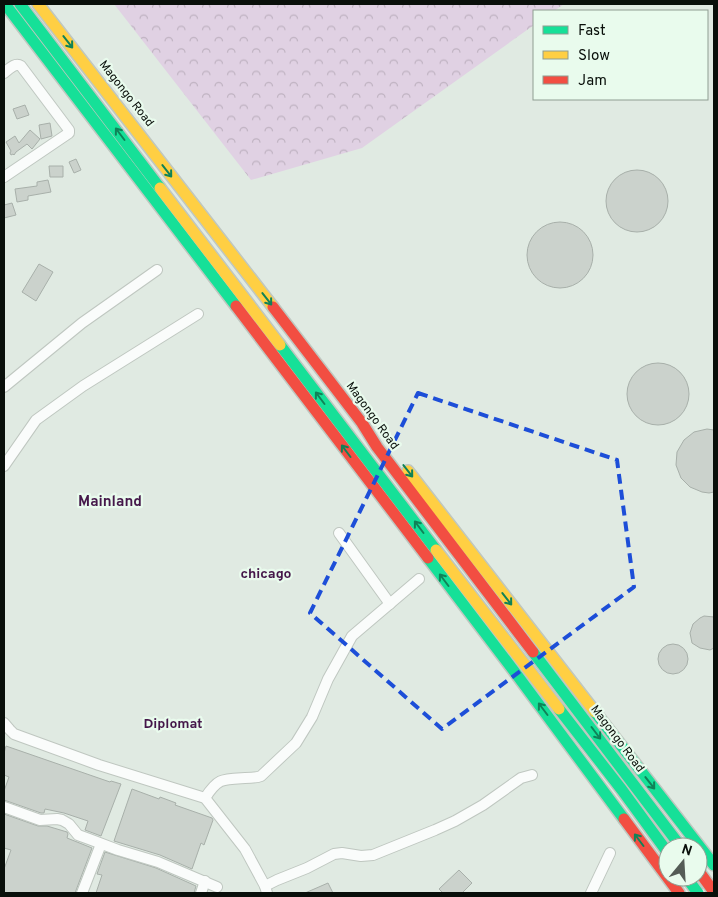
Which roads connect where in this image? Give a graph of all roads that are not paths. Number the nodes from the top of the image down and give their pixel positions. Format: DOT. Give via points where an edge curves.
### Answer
graph roads {
  1 [pos="5,4"];
  2 [pos="20,4"];
  3 [pos="38,4"];
  4 [pos="4,73"];
  5 [pos="4,177"];
  6 [pos="157,270"];
  7 [pos="198,314"];
  8 [pos="4,387"];
  9 [pos="362,423"];
  10 [pos="4,466"];
  11 [pos="339,532"];
  12 [pos="419,578"];
  13 [pos="390,604"];
  14 [pos="4,723"];
  15 [pos="532,775"];
  16 [pos="205,798"];
  17 [pos="4,807"];
  18 [pos="674,837"];
  19 [pos="658,839"];
  20 [pos="101,844"];
  21 [pos="610,853"];
  22 [pos="714,864"];
  23 [pos="714,876"];
  24 [pos="205,881"];
  25 [pos="217,887"];
  26 [pos="266,890"];
  27 [pos="82,893"];
  28 [pos="201,893"];
  29 [pos="591,893"];
  30 [pos="678,893"];
  31 [pos="692,893"];
  30 -- 1 [label="main road, one-way" via="514,671"];
  19 -- 2 [label="main road, one-way"];
  3 -- 9 [label="main road, Magongo Road, one-way"];
  4 -- 5 [label="street" via="16,65 22,66 69,130"];
  6 -- 8 [label="street" via="82,323"];
  7 -- 10 [label="street" via="83,386 36,420"];
  9 -- 18 [label="main road, Magongo Road, one-way" via="377,448"];
  9 -- 22 [label="main road, one-way" via="387,444"];
  11 -- 13 [label="street"];
  12 -- 13 [label="street"];
  13 -- 16 [label="street" via="352,636 296,743 261,776 222,780 212,786"];
  14 -- 16 [label="street" via="23,737"];
  15 -- 26 [label="street" via="521,778 482,805 435,830 373,855 334,854 277,880"];
  16 -- 26 [label="street" via="245,849"];
  17 -- 20 [label="street" via="40,820 57,818 78,834"];
  20 -- 24 [label="street"];
  20 -- 27 [label="street"];
  21 -- 29 [label="street"];
  23 -- 31 [label="main road" via="700,882"];
  24 -- 25 [label="street"];
  24 -- 28 [label="street"];
}
